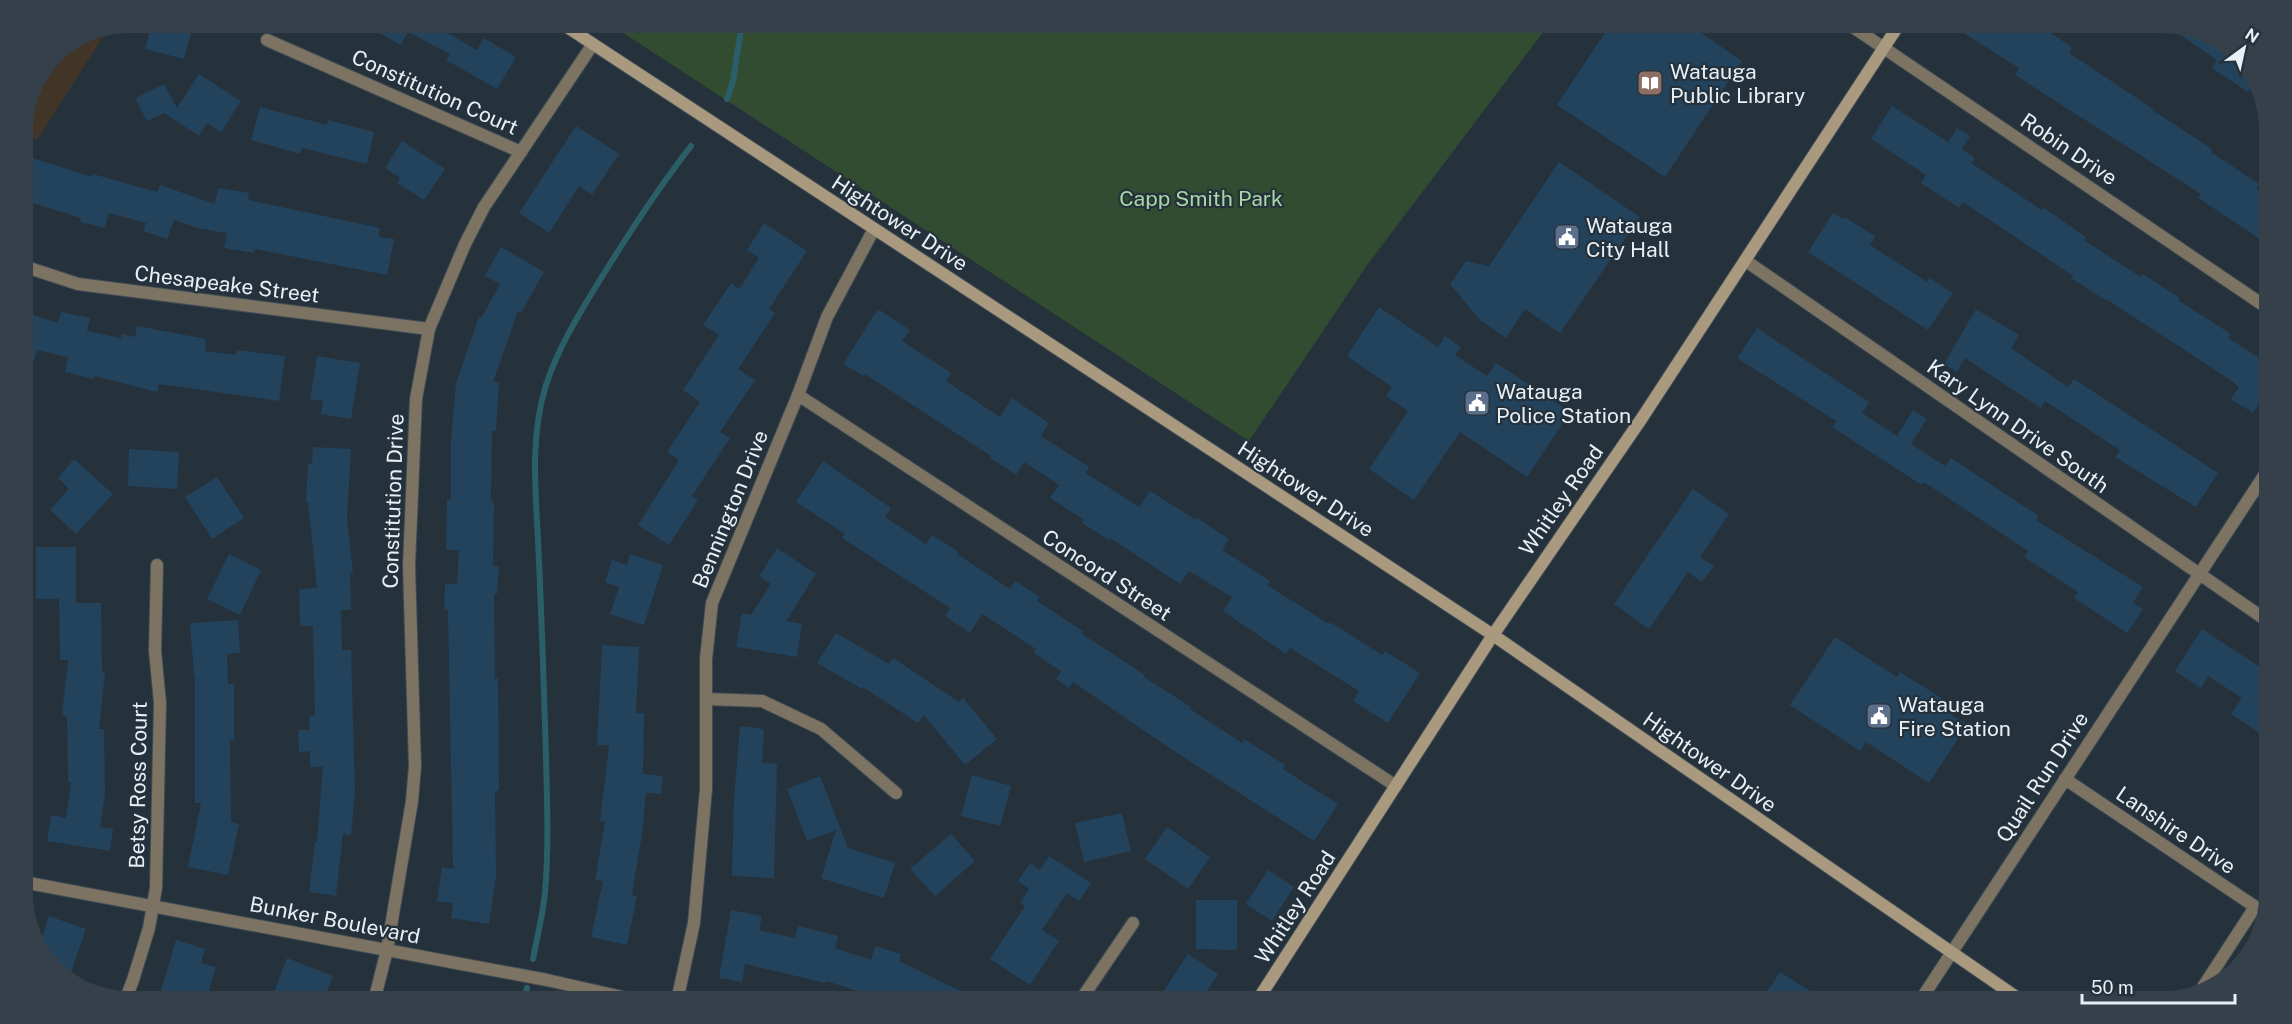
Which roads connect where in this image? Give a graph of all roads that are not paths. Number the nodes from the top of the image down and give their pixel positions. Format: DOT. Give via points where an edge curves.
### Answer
graph roads {
  1 [pos="577,33"];
  2 [pos="1863,33"];
  3 [pos="1893,33"];
  4 [pos="267,40"];
  5 [pos="593,44"];
  6 [pos="1884,47"];
  7 [pos="521,152"];
  8 [pos="874,229"];
  9 [pos="1746,261"];
  10 [pos="33,269"];
  11 [pos="2259,302"];
  12 [pos="429,329"];
  13 [pos="798,395"];
  14 [pos="2259,483"];
  15 [pos="157,565"];
  16 [pos="2198,575"];
  17 [pos="2259,615"];
  18 [pos="1493,635"];
  19 [pos="706,699"];
  20 [pos="2065,779"];
  21 [pos="1396,786"];
  22 [pos="896,793"];
  23 [pos="33,884"];
  24 [pos="153,906"];
  25 [pos="2258,908"];
  26 [pos="2257,914"];
  27 [pos="1133,923"];
  28 [pos="387,950"];
  29 [pos="1951,952"];
  30 [pos="2209,979"];
  31 [pos="129,991"];
  32 [pos="377,991"];
  33 [pos="594,991"];
  34 [pos="679,991"];
  35 [pos="1087,991"];
  36 [pos="1264,991"];
  37 [pos="1927,991"];
  38 [pos="2006,991"];
  1 -- 5 [label="main road, Hightower Drive"];
  2 -- 6 [label="street, Robin Drive"];
  3 -- 6 [label="main road, Whitley Road"];
  4 -- 7 [label="street, Constitution Court"];
  5 -- 7 [label="street, Constitution Drive"];
  5 -- 8 [label="main road, Hightower Drive"];
  6 -- 9 [label="main road, Whitley Road"];
  6 -- 11 [label="street, Robin Drive"];
  7 -- 12 [label="street, Constitution Drive" via="484,207"];
  8 -- 13 [label="street, Bennington Drive" via="827,317"];
  8 -- 18 [label="main road, Hightower Drive"];
  9 -- 16 [label="street, Kary Lynn Drive South"];
  9 -- 18 [label="main road, Whitley Road"];
  10 -- 12 [label="street, Chesapeake Street" via="78,285"];
  12 -- 28 [label="street, Constitution Drive" via="416,399 409,566 415,766"];
  13 -- 19 [label="street, Bennington Drive" via="712,603"];
  13 -- 21 [label="street, Concord Street"];
  14 -- 16 [label="street, Quail Run Drive"];
  15 -- 24 [label="street, Betsy Ross Court" via="155,651 160,703"];
  16 -- 17 [label="street, Kary Lynn Drive South"];
  16 -- 20 [label="street, Quail Run Drive"];
  18 -- 21 [label="main road, Whitley Road"];
  18 -- 29 [label="main road, Hightower Drive"];
  19 -- 22 [label="street" via="762,701 820,729"];
  19 -- 34 [label="street, Bennington Drive" via="706,789 694,923"];
  20 -- 25 [label="street, Lanshire Drive"];
  20 -- 29 [label="street, Quail Run Drive"];
  21 -- 36 [label="main road, Whitley Road"];
  23 -- 24 [label="street, Bunker Boulevard"];
  24 -- 28 [label="street, Bunker Boulevard"];
  24 -- 31 [label="street, Betsy Ross Court"];
  26 -- 30 [label="street"];
  27 -- 35 [label="street"];
  28 -- 32 [label="street, Constitution Drive"];
  28 -- 33 [label="street, Bunker Boulevard"];
  29 -- 37 [label="street, Quail Run Drive"];
  29 -- 38 [label="main road, Hightower Drive"];
}
